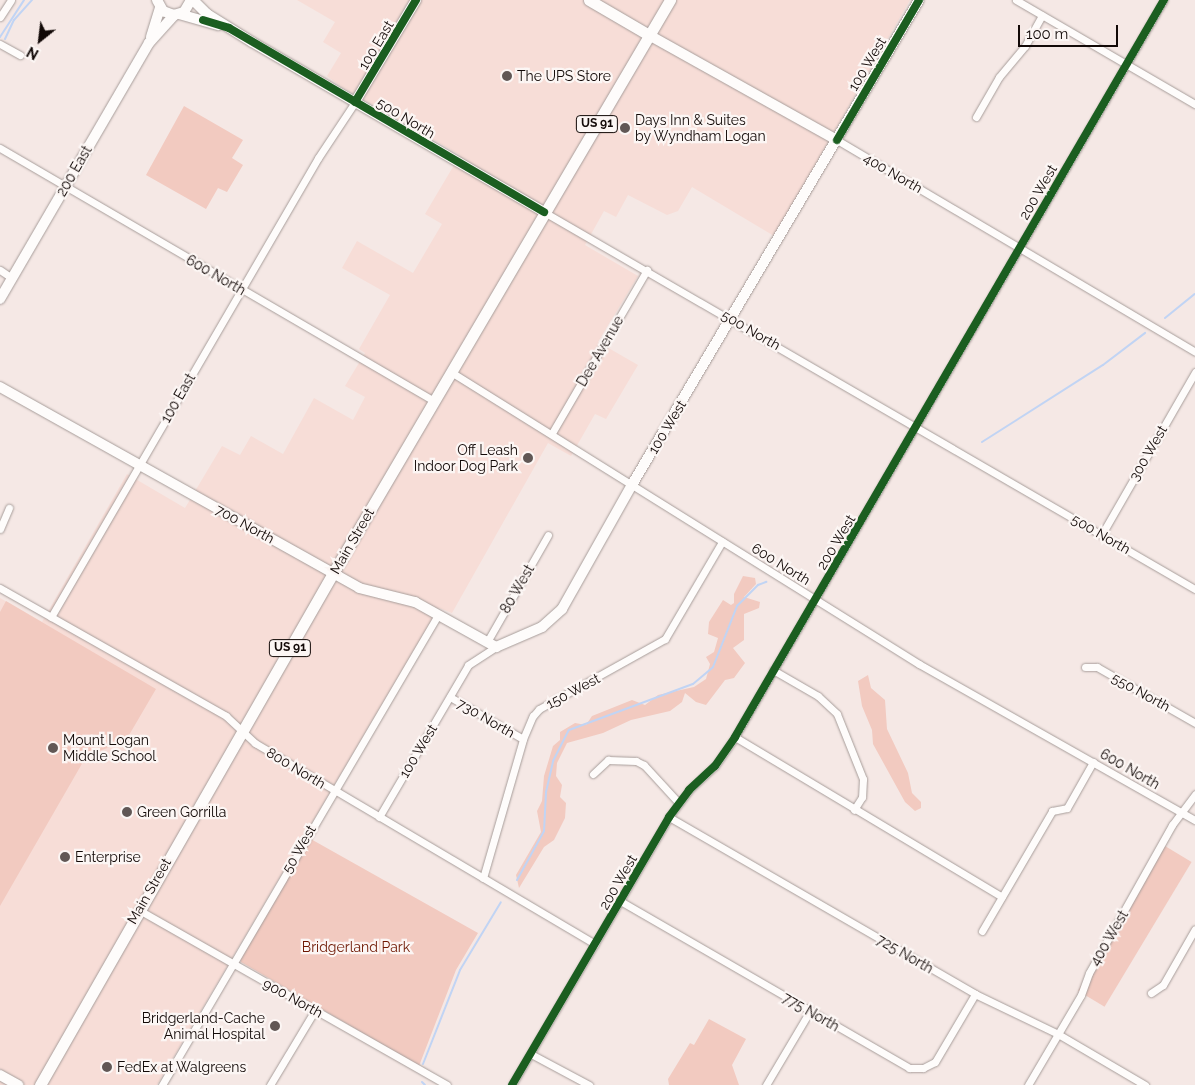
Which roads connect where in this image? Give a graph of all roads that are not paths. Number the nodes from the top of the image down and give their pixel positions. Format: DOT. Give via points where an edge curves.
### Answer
graph roads {
  1 [pos="11,0"];
  2 [pos="192,0"];
  3 [pos="416,0"];
  4 [pos="589,0"];
  5 [pos="670,0"];
  6 [pos="920,0"];
  7 [pos="1016,0"];
  8 [pos="1164,0"];
  9 [pos="159,3"];
  10 [pos="176,15"];
  11 [pos="1042,15"];
  12 [pos="0,17"];
  13 [pos="229,28"];
  14 [pos="649,36"];
  15 [pos="149,43"];
  16 [pos="0,44"];
  17 [pos="20,55"];
  18 [pos="1126,64"];
  19 [pos="355,102"];
  20 [pos="1195,104"];
  21 [pos="976,117"];
  22 [pos="836,140"];
  23 [pos="0,148"];
  24 [pos="64,186"];
  25 [pos="544,212"];
  26 [pos="1020,248"];
  27 [pos="0,270"];
  28 [pos="647,270"];
  29 [pos="12,278"];
  30 [pos="241,290"];
  31 [pos="0,299"];
  32 [pos="732,319"];
  33 [pos="1195,352"];
  34 [pos="451,372"];
  35 [pos="1195,372"];
  36 [pos="0,387"];
  37 [pos="434,401"];
  38 [pos="917,427"];
  39 [pos="552,433"];
  40 [pos="139,466"];
  41 [pos="633,483"];
  42 [pos="10,508"];
  43 [pos="0,529"];
  44 [pos="1102,534"];
  45 [pos="548,535"];
  46 [pos="722,542"];
  47 [pos="333,573"];
  48 [pos="0,588"];
  49 [pos="1195,589"];
  50 [pos="814,600"];
  51 [pos="438,615"];
  52 [pos="51,617"];
  53 [pos="491,645"];
  54 [pos="1085,667"];
  55 [pos="773,670"];
  56 [pos="450,697"];
  57 [pos="1195,723"];
  58 [pos="242,730"];
  59 [pos="735,738"];
  60 [pos="523,739"];
  61 [pos="1092,762"];
  62 [pos="593,774"];
  63 [pos="335,791"];
  64 [pos="1195,794"];
  65 [pos="678,803"];
  66 [pos="854,810"];
  67 [pos="1182,813"];
  68 [pos="379,817"];
  69 [pos="669,817"];
  70 [pos="1195,820"];
  71 [pos="483,878"];
  72 [pos="1002,897"];
  73 [pos="622,902"];
  74 [pos="139,910"];
  75 [pos="1195,929"];
  76 [pos="982,931"];
  77 [pos="595,944"];
  78 [pos="232,964"];
  79 [pos="1151,993"];
  80 [pos="975,994"];
  81 [pos="315,1010"];
  82 [pos="810,1011"];
  83 [pos="1058,1034"];
  84 [pos="531,1054"];
  85 [pos="0,1074"];
  86 [pos="18,1085"];
  87 [pos="40,1085"];
  88 [pos="162,1085"];
  89 [pos="270,1085"];
  90 [pos="447,1085"];
  91 [pos="512,1085"];
  92 [pos="589,1085"];
  93 [pos="766,1085"];
  94 [pos="1028,1085"];
  95 [pos="1144,1085"];
  1 -- 12 [label="street"];
  2 -- 10 [label="street, 200 East" via="188,8"];
  2 -- 13 [label="street, 500 North"];
  3 -- 19 [label="street, 100 East"];
  4 -- 14 [label="main road, 400 North"];
  5 -- 14 [label="main road, Main Street"];
  6 -- 22 [label="street, 100 West"];
  7 -- 11 [label="street"];
  8 -- 18 [label="street, 200 West"];
  9 -- 10 [label="street, 500 North"];
  9 -- 15 [label="street, 200 East"];
  10 -- 13 [label="street, 500 North"];
  10 -- 15 [label="street, 200 East"];
  11 -- 18 [label="street"];
  11 -- 21 [label="street" via="1025,46 999,77"];
  13 -- 19 [label="street, 500 North"];
  14 -- 22 [label="street, 400 North"];
  14 -- 25 [label="main road, Main Street / US 91"];
  15 -- 24 [label="street, 200 East"];
  16 -- 17 [label="street"];
  18 -- 20 [label="street"];
  18 -- 26 [label="street, 200 West"];
  19 -- 25 [label="street, 500 North"];
  19 -- 30 [label="street, 100 East"];
  22 -- 26 [label="street, 400 North"];
  22 -- 32 [label="street, 100 West"];
  23 -- 24 [label="street, 600 North"];
  24 -- 29 [label="street, 200 East"];
  24 -- 30 [label="street, 600 North"];
  25 -- 28 [label="street, 500 North"];
  25 -- 34 [label="main road, Main Street / US 91"];
  26 -- 33 [label="street, 400 North"];
  26 -- 38 [label="street, 200 West"];
  27 -- 29 [label="street"];
  28 -- 32 [label="street, 500 North"];
  28 -- 39 [label="street, Dee Avenue"];
  29 -- 31 [label="street, 200 East"];
  30 -- 37 [label="street, 600 North"];
  30 -- 40 [label="street, 100 East"];
  32 -- 38 [label="street, 500 North"];
  32 -- 41 [label="street, 100 West"];
  34 -- 37 [label="main road, Main Street / US 91"];
  34 -- 39 [label="street, 600 North"];
  35 -- 44 [label="street, 300 West"];
  36 -- 40 [label="street, 700 North"];
  37 -- 47 [label="main road, Main Street / US 91"];
  38 -- 44 [label="street, 500 North"];
  38 -- 50 [label="street, 200 West" via="826,585"];
  39 -- 41 [label="street, 600 North"];
  40 -- 47 [label="street, 700 North"];
  40 -- 52 [label="street, 100 East"];
  41 -- 46 [label="street, 600 North"];
  41 -- 53 [label="street, 100 West" via="562,609 542,627"];
  42 -- 43 [label="street"];
  44 -- 49 [label="street, 500 North"];
  45 -- 53 [label="street, 80 West"];
  46 -- 50 [label="street, 600 North"];
  46 -- 60 [label="street, 150 West" via="665,639 539,709"];
  47 -- 51 [label="street, 700 North" via="359,588 415,602"];
  47 -- 58 [label="main road, Main Street / US 91"];
  48 -- 52 [label="street, 800 North"];
  50 -- 55 [label="street, 200 West"];
  50 -- 61 [label="street, 600 North"];
  51 -- 53 [label="street, 700 North"];
  51 -- 63 [label="street, 50 West"];
  52 -- 58 [label="street, 800 North" via="226,716"];
  53 -- 56 [label="street, 100 West" via="468,665"];
  54 -- 57 [label="street, 550 North" via="1097,667"];
  55 -- 59 [label="street, 200 West"];
  55 -- 66 [label="street" via="818,696 837,714 863,779 862,796"];
  56 -- 60 [label="street, 730 North"];
  56 -- 68 [label="street, 100 West"];
  58 -- 63 [label="street, 800 North" via="255,743"];
  58 -- 74 [label="main road, Main Street / US 91"];
  59 -- 65 [label="street, 200 West" via="715,766"];
  59 -- 66 [label="street"];
  60 -- 71 [label="street, 150 West"];
  61 -- 67 [label="street, 600 North"];
  61 -- 72 [label="street" via="1068,808 1052,811"];
  62 -- 65 [label="street" via="608,760 636,761 644,765"];
  63 -- 68 [label="street, 800 North"];
  63 -- 78 [label="street, 50 West"];
  64 -- 67 [label="street, 400 West"];
  65 -- 69 [label="street, 200 West"];
  66 -- 72 [label="street"];
  67 -- 70 [label="street, 600 North"];
  67 -- 83 [label="street, 400 West" via="1172,825"];
  68 -- 71 [label="street, 800 North"];
  69 -- 73 [label="street, 200 West"];
  69 -- 80 [label="street, 725 North"];
  71 -- 77 [label="street, 800 North"];
  72 -- 76 [label="street"];
  73 -- 77 [label="street, 200 West"];
  73 -- 82 [label="street, 775 North"];
  74 -- 78 [label="street, 900 North"];
  74 -- 87 [label="main road, Main Street / US 91"];
  75 -- 79 [label="street" via="1163,985"];
  77 -- 84 [label="street, 200 West"];
  78 -- 81 [label="street, 900 North"];
  78 -- 88 [label="street, 50 West"];
  80 -- 82 [label="street, 775 North" via="935,1062 923,1068 909,1068"];
  80 -- 83 [label="street, 725 North"];
  81 -- 89 [label="street"];
  81 -- 90 [label="street, 900 North"];
  82 -- 93 [label="street"];
  83 -- 94 [label="street, 400 West"];
  83 -- 95 [label="street, 725 North"];
  84 -- 91 [label="street, 200 West"];
  84 -- 92 [label="street"];
  85 -- 86 [label="street"];
}
